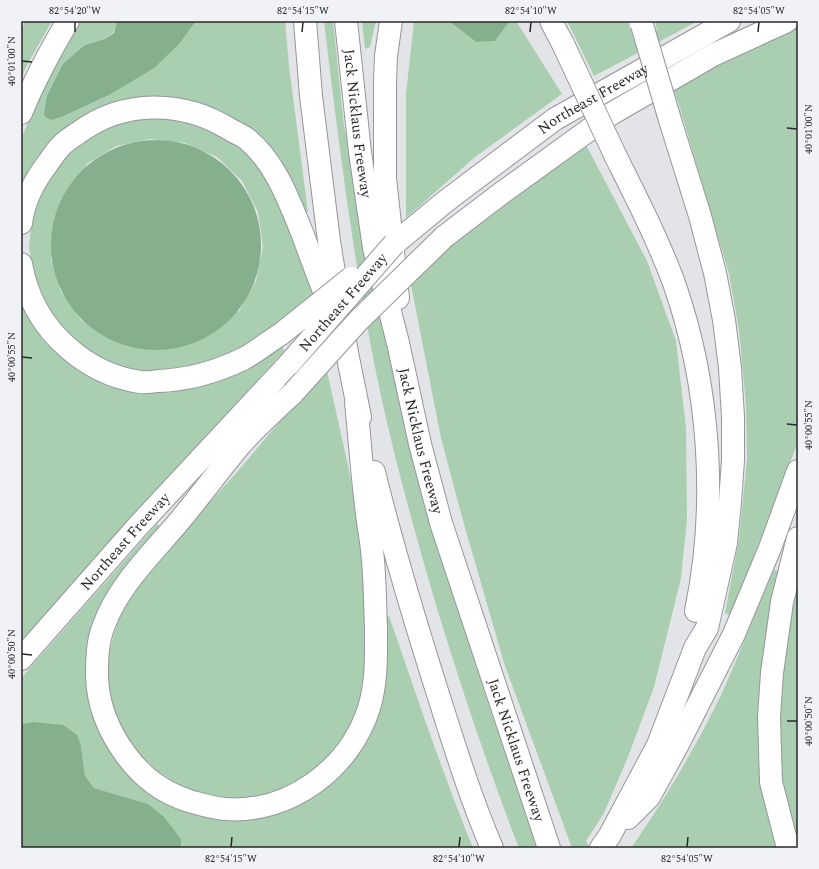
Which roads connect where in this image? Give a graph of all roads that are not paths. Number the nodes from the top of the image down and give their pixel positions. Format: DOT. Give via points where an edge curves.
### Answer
graph roads {
  1 [pos="68,21"];
  2 [pos="305,21"];
  3 [pos="346,21"];
  4 [pos="391,21"];
  5 [pos="551,21"];
  6 [pos="729,21"];
  7 [pos="787,21"];
  8 [pos="641,23"];
  9 [pos="21,113"];
  10 [pos="21,223"];
  11 [pos="394,244"];
  12 [pos="21,264"];
  13 [pos="398,344"];
  14 [pos="347,353"];
  15 [pos="356,403"];
  16 [pos="798,471"];
  17 [pos="798,538"];
  18 [pos="695,648"];
  19 [pos="21,659"];
  20 [pos="606,842"];
  21 [pos="492,848"];
  22 [pos="549,848"];
  23 [pos="788,848"];
  1 -- 9 [label="highway" via="32,86"];
  2 -- 14 [label="highway" via="310,96"];
  3 -- 13 [label="highway, Jack Nicklaus Freeway" via="360,152 374,248"];
  4 -- 13 [label="highway" via="386,56 384,132 385,178 399,301"];
  5 -- 18 [label="highway, bridge" via="654,233 674,284 691,341 701,394 708,457 707,523 701,587 695,617"];
  6 -- 11 [label="highway, Northeast Freeway" via="555,120 446,201"];
  7 -- 15 [label="highway, bridge" via="713,55 611,114 444,237 358,321 293,393 242,443 137,571 117,598 103,627 97,657 100,701 116,741 133,764 153,784 178,797 224,809 246,809 284,800 315,783 329,771 354,742 362,725 373,687 376,649 372,552"];
  8 -- 18 [label="highway, bridge" via="715,273 730,368 733,460 726,543 707,628"];
  10 -- 14 [label="highway" via="30,191 41,171 61,145 90,124 109,115 147,107 185,110 204,116 247,139 267,161 286,193"];
  11 -- 12 [label="highway, bridge" via="280,334 244,358 206,374 175,380 141,382 107,374 79,358 54,336 38,314 26,289"];
  11 -- 19 [label="highway, Northeast Freeway, bridge" via="289,364 139,525"];
  13 -- 22 [label="highway, Jack Nicklaus Freeway" via="441,523"];
  14 -- 15 [label="highway"];
  15 -- 21 [label="highway" via="408,600 456,752"];
  16 -- 20 [label="highway" via="770,548 734,634 681,739 649,797"];
  17 -- 23 [label="highway" via="782,602 772,673 769,718 771,782"];
  18 -- 20 [label="highway" via="658,745"];
}
